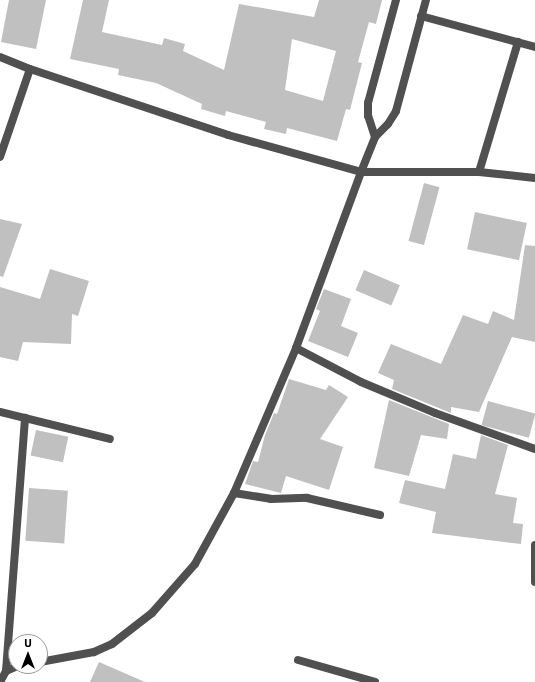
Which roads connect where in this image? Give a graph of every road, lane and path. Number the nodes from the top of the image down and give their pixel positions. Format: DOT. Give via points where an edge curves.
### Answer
graph roads {
  1 [pos="396,0"];
  2 [pos="426,0"];
  3 [pos="421,16"];
  4 [pos="518,42"];
  5 [pos="535,47"];
  6 [pos="0,57"];
  7 [pos="30,69"];
  8 [pos="375,137"];
  9 [pos="0,157"];
  10 [pos="361,172"];
  11 [pos="479,172"];
  12 [pos="535,178"];
  13 [pos="296,348"];
  14 [pos="0,412"];
  15 [pos="25,418"];
  16 [pos="110,440"];
  17 [pos="535,449"];
  18 [pos="234,492"];
  19 [pos="380,515"];
  20 [pos="535,545"];
  21 [pos="535,582"];
  22 [pos="4,649"];
  23 [pos="298,660"];
  24 [pos="48,661"];
  25 [pos="6,671"];
  26 [pos="0,682"];
  27 [pos="375,682"];
  1 -- 8 [label="street" via="368,103 368,116"];
  2 -- 3 [label="street"];
  3 -- 4 [label="street"];
  3 -- 8 [label="street" via="396,111"];
  4 -- 5 [label="street"];
  4 -- 11 [label="street"];
  6 -- 7 [label="street"];
  7 -- 9 [label="street"];
  7 -- 10 [label="street" via="228,135"];
  8 -- 10 [label="street"];
  10 -- 11 [label="street"];
  10 -- 13 [label="street"];
  11 -- 12 [label="street"];
  13 -- 17 [label="street" via="361,382 435,413"];
  13 -- 18 [label="street"];
  14 -- 15 [label="street"];
  15 -- 16 [label="street"];
  15 -- 22 [label="street"];
  18 -- 19 [label="street" via="271,499 307,498"];
  18 -- 24 [label="street" via="195,564 152,613 112,644 94,652"];
  20 -- 21 [label="street"];
  22 -- 25 [label="street"];
  23 -- 27 [label="street"];
  25 -- 26 [label="street"];
}
